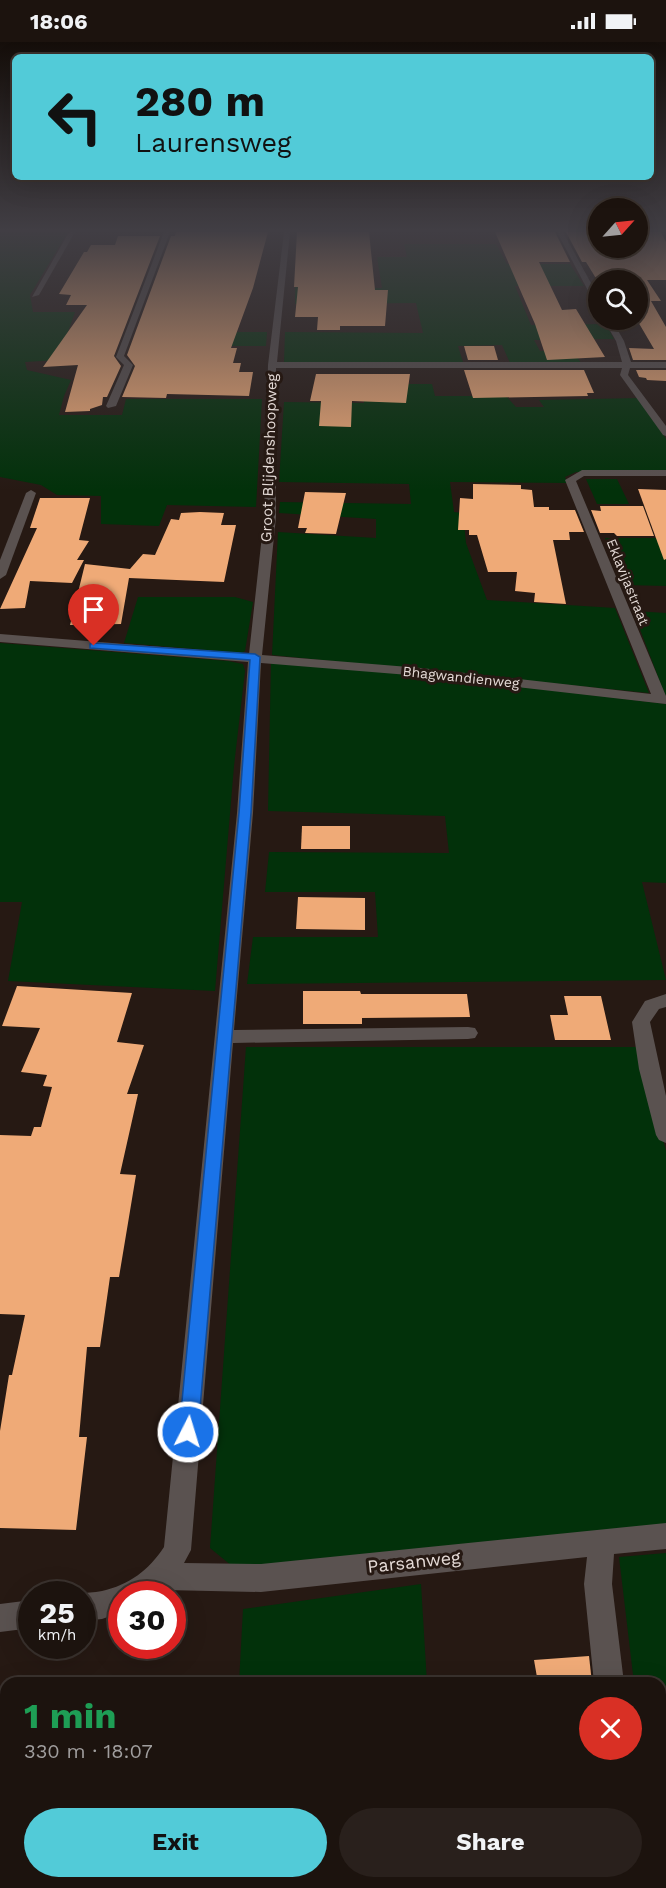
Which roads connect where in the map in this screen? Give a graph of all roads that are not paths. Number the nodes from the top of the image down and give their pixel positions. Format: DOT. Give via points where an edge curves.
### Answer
graph roads {
  1 [pos="135,318"];
  2 [pos="277,318"];
  3 [pos="614,330"];
  4 [pos="627,364"];
  5 [pos="272,365"];
  6 [pos="666,365"];
  7 [pos="111,406"];
  8 [pos="666,433"];
  9 [pos="666,473"];
  10 [pos="31,493"];
  11 [pos="0,575"];
  12 [pos="0,638"];
  13 [pos="255,657"];
  14 [pos="663,699"];
  15 [pos="666,1000"];
  16 [pos="468,1033"];
  17 [pos="225,1037"];
  18 [pos="666,1135"];
  19 [pos="666,1536"];
  20 [pos="602,1543"];
  21 [pos="162,1576"];
  22 [pos="155,1581"];
  23 [pos="18,1616"];
  24 [pos="0,1618"];
  25 [pos="608,1677"];
  1 -- 7 [label="street" via="120,357 129,365"];
  2 -- 5 [label="street, Groot Blijdenshoopweg"];
  3 -- 4 [label="street"];
  4 -- 5 [label="street"];
  4 -- 6 [label="street"];
  4 -- 8 [label="street" via="624,375"];
  5 -- 13 [label="street, Groot Blijdenshoopweg" via="270,517"];
  9 -- 14 [label="street, Eklavijastraat" via="582,473 570,480"];
  10 -- 11 [label="street"];
  12 -- 13 [label="street, Bhagwandienweg"];
  13 -- 14 [label="street, Bhagwandienweg"];
  13 -- 17 [label="street, Groot Blijdenshoopweg"];
  15 -- 18 [label="street" via="652,1005 641,1022"];
  16 -- 17 [label="street"];
  17 -- 21 [label="street, Groot Blijdenshoopweg" via="177,1550"];
  19 -- 20 [label="street, Parsanweg"];
  20 -- 21 [label="street, Parsanweg" via="261,1578"];
  20 -- 25 [label="street" via="598,1584"];
  21 -- 22 [label="street, Groot Blijdenshoopweg"];
  23 -- 24 [label="street"];
}
